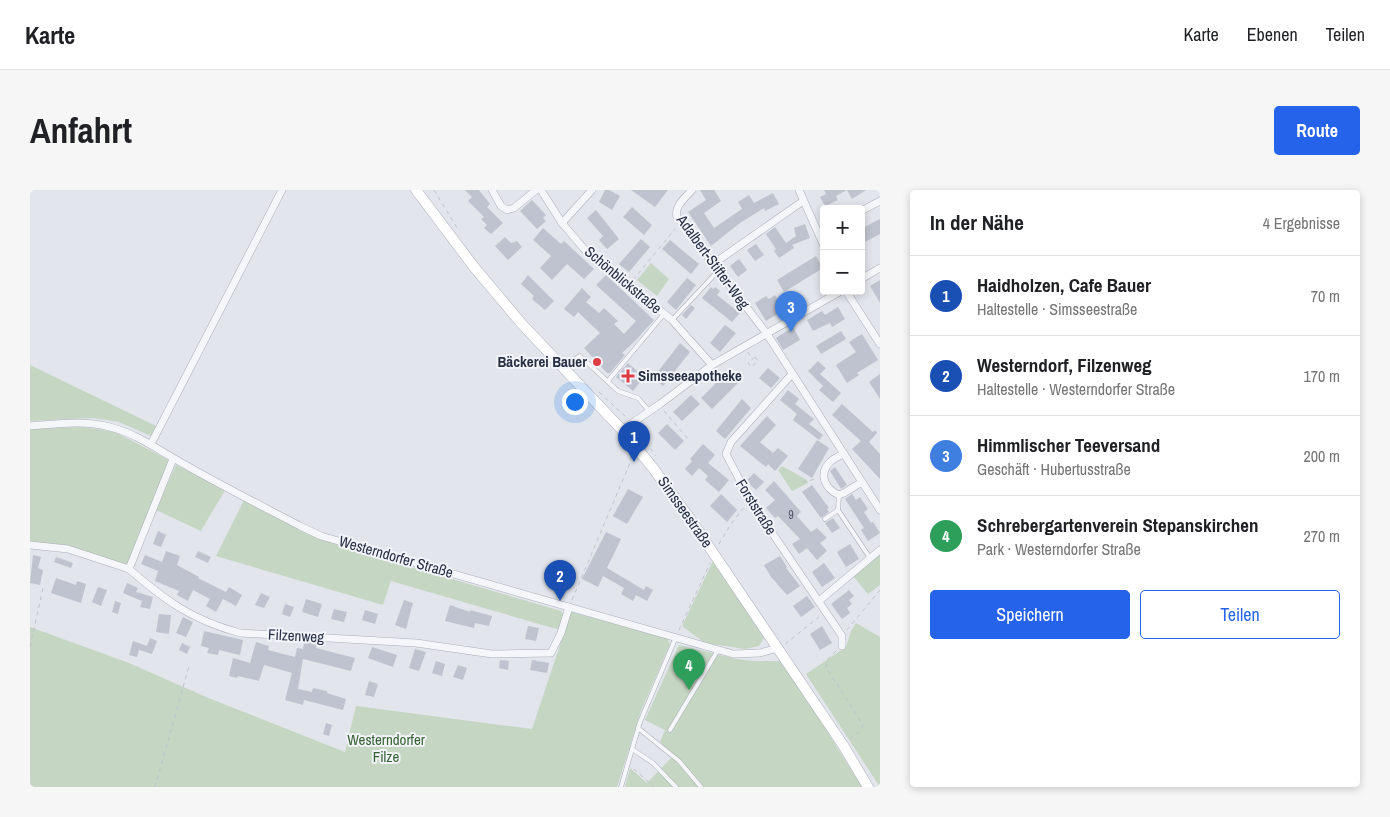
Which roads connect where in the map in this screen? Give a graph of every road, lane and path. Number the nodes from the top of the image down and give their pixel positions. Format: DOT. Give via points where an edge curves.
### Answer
graph roads {
  1 [pos="282,190"];
  2 [pos="416,190"];
  3 [pos="434,190"];
  4 [pos="492,190"];
  5 [pos="536,190"];
  6 [pos="541,190"];
  7 [pos="592,190"];
  8 [pos="692,190"];
  9 [pos="798,190"];
  10 [pos="803,201"];
  11 [pos="880,202"];
  12 [pos="865,209"];
  13 [pos="562,222"];
  14 [pos="681,222"];
  15 [pos="820,231"];
  16 [pos="459,232"];
  17 [pos="713,264"];
  18 [pos="880,268"];
  19 [pos="718,270"];
  20 [pos="865,277"];
  21 [pos="629,284"];
  22 [pos="834,295"];
  23 [pos="849,295"];
  24 [pos="664,314"];
  25 [pos="672,320"];
  26 [pos="767,334"];
  27 [pos="880,344"];
  28 [pos="712,365"];
  29 [pos="563,366"];
  30 [pos="792,374"];
  31 [pos="608,381"];
  32 [pos="594,387"];
  33 [pos="660,404"];
  34 [pos="649,410"];
  35 [pos="632,423"];
  36 [pos="30,426"];
  37 [pos="622,430"];
  38 [pos="688,439"];
  39 [pos="632,442"];
  40 [pos="151,444"];
  41 [pos="844,454"];
  42 [pos="173,459"];
  43 [pos="824,477"];
  44 [pos="802,482"];
  45 [pos="862,482"];
  46 [pos="839,495"];
  47 [pos="750,500"];
  48 [pos="838,510"];
  49 [pos="880,510"];
  50 [pos="825,519"];
  51 [pos="30,545"];
  52 [pos="880,550"];
  53 [pos="714,554"];
  54 [pos="870,558"];
  55 [pos="129,569"];
  56 [pos="43,588"];
  57 [pos="880,590"];
  58 [pos="819,601"];
  59 [pos="569,607"];
  60 [pos="826,612"];
  61 [pos="676,637"];
  62 [pos="842,643"];
  63 [pos="781,646"];
  64 [pos="30,647"];
  65 [pos="718,650"];
  66 [pos="189,666"];
  67 [pos="638,728"];
  68 [pos="670,730"];
  69 [pos="843,745"];
  70 [pos="632,749"];
  71 [pos="627,764"];
  72 [pos="155,787"];
  73 [pos="621,787"];
  74 [pos="654,787"];
  75 [pos="676,787"];
  76 [pos="701,787"];
  77 [pos="868,787"];
  1 -- 40 [label="street"];
  2 -- 29 [label="main road, Simsseestraße" via="474,267"];
  3 -- 16 [label="path"];
  4 -- 5 [label="street" via="507,210"];
  6 -- 13 [label="street, Schönblickstraße"];
  7 -- 13 [label="street"];
  8 -- 14 [label="street, Adalbert-Stifter-Weg" via="676,212"];
  9 -- 10 [label="street"];
  10 -- 15 [label="street"];
  10 -- 17 [label="street"];
  11 -- 12 [label="street"];
  13 -- 21 [label="street, Schönblickstraße" via="585,250"];
  14 -- 17 [label="street, Adalbert-Stifter-Weg"];
  14 -- 21 [label="path"];
  17 -- 19 [label="street, Adalbert-Stifter-Weg"];
  18 -- 20 [label="street"];
  19 -- 25 [label="lane"];
  19 -- 26 [label="street, Adalbert-Stifter-Weg"];
  21 -- 24 [label="street, Schönblickstraße"];
  22 -- 26 [label="street"];
  23 -- 27 [label="street"];
  24 -- 25 [label="street, Schönblickstraße"];
  24 -- 31 [label="lane"];
  25 -- 28 [label="street, Schönblickstraße"];
  26 -- 28 [label="street"];
  26 -- 30 [label="street, Adalbert-Stifter-Weg"];
  28 -- 33 [label="street"];
  29 -- 31 [label="lane" via="580,356"];
  29 -- 37 [label="main road, Simsseestraße"];
  30 -- 41 [label="street, Adalbert-Stifter-Weg"];
  30 -- 47 [label="street, Forststraße" via="728,448 726,454"];
  31 -- 34 [label="lane" via="618,391 638,398"];
  32 -- 35 [label="path"];
  33 -- 34 [label="street"];
  33 -- 38 [label="path" via="665,415"];
  34 -- 35 [label="street"];
  35 -- 37 [label="street"];
  36 -- 40 [label="street, Westerndorfer Straße" via="99,425 123,431"];
  37 -- 39 [label="main road, Simsseestraße"];
  39 -- 53 [label="main road, Simsseestraße"];
  39 -- 59 [label="path" via="630,463"];
  40 -- 42 [label="street, Westerndorfer Straße"];
  41 -- 43 [label="street" via="831,461"];
  41 -- 45 [label="street"];
  42 -- 55 [label="street"];
  42 -- 59 [label="street, Westerndorfer Straße" via="322,536"];
  43 -- 44 [label="path"];
  43 -- 46 [label="street" via="829,489"];
  45 -- 46 [label="street"];
  45 -- 49 [label="street"];
  46 -- 48 [label="lane"];
  47 -- 53 [label="path" via="730,524"];
  47 -- 58 [label="street, Forststraße"];
  48 -- 50 [label="lane"];
  48 -- 54 [label="lane"];
  51 -- 55 [label="street" via="68,549"];
  52 -- 54 [label="street"];
  53 -- 61 [label="path"];
  53 -- 63 [label="main road, Simsseestraße"];
  54 -- 58 [label="street"];
  55 -- 59 [label="street, Filzenweg" via="189,614 240,633 416,643 492,654 551,653"];
  56 -- 64 [label="path"];
  57 -- 62 [label="path" via="848,630"];
  58 -- 60 [label="street, Forststraße"];
  59 -- 61 [label="street, Westerndorfer Straße"];
  60 -- 62 [label="street, Forststraße"];
  60 -- 63 [label="path"];
  61 -- 65 [label="street, Westerndorfer Straße"];
  61 -- 67 [label="lane"];
  62 -- 69 [label="path" via="825,664 863,725"];
  63 -- 65 [label="street, Westerndorfer Straße" via="760,653 733,654"];
  63 -- 69 [label="main road, Simsseestraße"];
  65 -- 68 [label="lane"];
  66 -- 72 [label="path"];
  67 -- 70 [label="lane"];
  67 -- 76 [label="lane" via="679,761"];
  69 -- 77 [label="main road, Simsseestraße"];
  70 -- 71 [label="lane"];
  70 -- 75 [label="lane" via="653,763"];
  71 -- 73 [label="lane"];
  71 -- 74 [label="path"];
}
